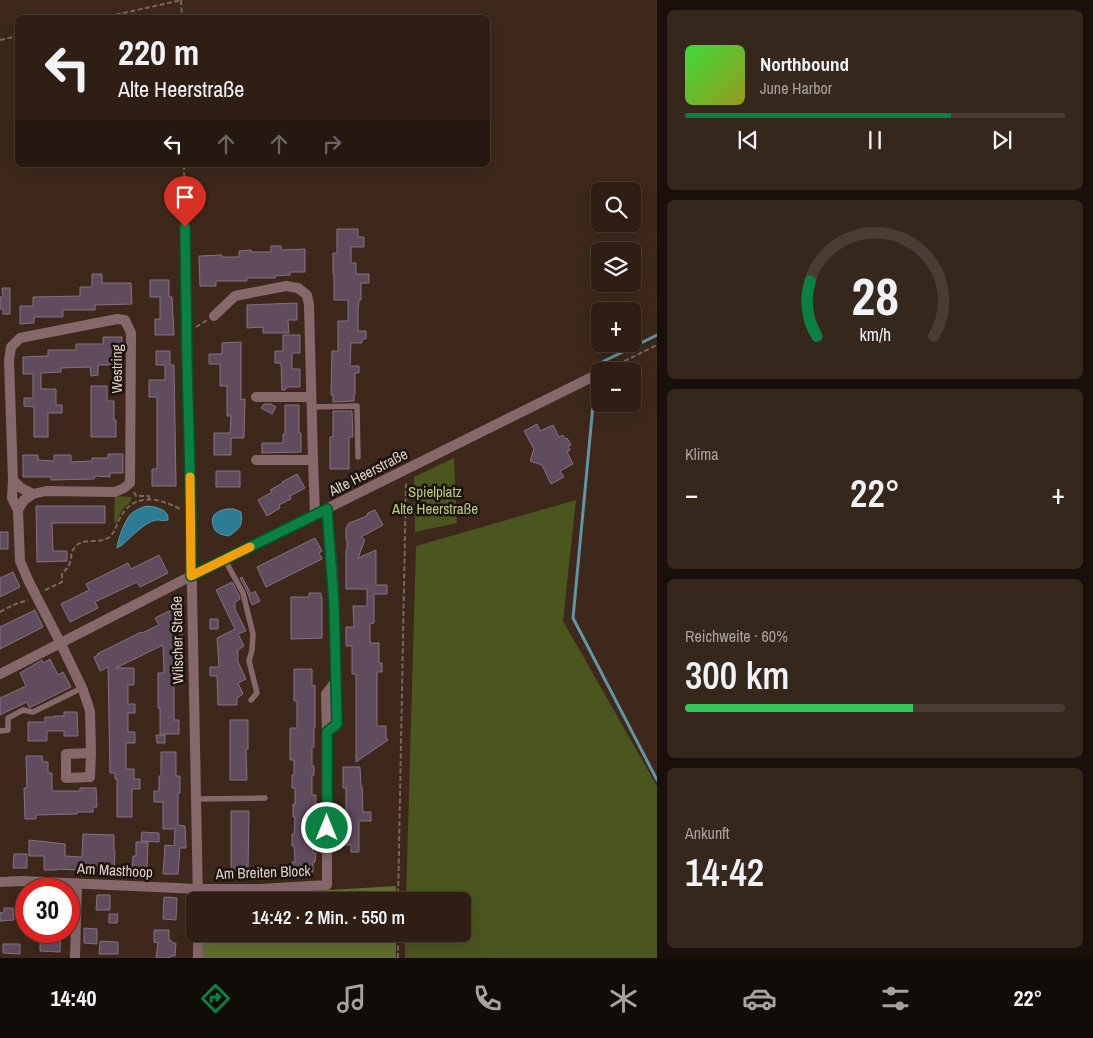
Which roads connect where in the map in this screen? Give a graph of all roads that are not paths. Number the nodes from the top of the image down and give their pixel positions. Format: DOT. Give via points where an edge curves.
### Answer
graph roads {
  1 [pos="185,227"];
  2 [pos="214,316"];
  3 [pos="590,378"];
  4 [pos="256,397"];
  5 [pos="311,402"];
  6 [pos="358,458"];
  7 [pos="256,460"];
  8 [pos="313,460"];
  9 [pos="13,480"];
  10 [pos="33,494"];
  11 [pos="327,509"];
  12 [pos="18,510"];
  13 [pos="316,514"];
  14 [pos="225,560"];
  15 [pos="191,576"];
  16 [pos="60,642"];
  17 [pos="0,674"];
  18 [pos="82,688"];
  19 [pos="251,700"];
  20 [pos="0,730"];
  21 [pos="91,753"];
  22 [pos="265,798"];
  23 [pos="196,799"];
  24 [pos="15,881"];
  25 [pos="0,882"];
  26 [pos="80,883"];
  27 [pos="198,889"];
  28 [pos="198,942"];
  29 [pos="75,943"];
  30 [pos="75,958"];
  31 [pos="198,958"];
  1 -- 15 [label="street, Wilscher Straße"];
  2 -- 5 [label="street" via="235,296 286,286 298,288 307,295"];
  3 -- 11 [label="street, Alte Heerstraße"];
  4 -- 5 [label="street"];
  5 -- 6 [label="lane" via="357,406"];
  5 -- 8 [label="street"];
  7 -- 8 [label="street"];
  8 -- 13 [label="street"];
  9 -- 10 [label="street"];
  9 -- 10 [label="street, Westring" via="11,347 20,338 125,320 131,333 130,483 115,492 46,491"];
  9 -- 12 [label="street, Westring" via="12,498"];
  10 -- 12 [label="street"];
  11 -- 13 [label="street, Alte Heerstraße"];
  11 -- 27 [label="street, Am Breiten Block" via="333,574 337,724 327,732 326,885"];
  12 -- 16 [label="street, Westring" via="20,561"];
  13 -- 14 [label="street, Alte Heerstraße"];
  14 -- 15 [label="street, Alte Heerstraße"];
  14 -- 19 [label="lane" via="243,593 253,634 249,661 257,693"];
  15 -- 16 [label="street, Alte Heerstraße"];
  15 -- 23 [label="street, Wilscher Straße"];
  16 -- 17 [label="street, Alte Heerstraße"];
  16 -- 18 [label="street, Westring"];
  18 -- 20 [label="lane" via="33,712 23,710 8,718 8,730"];
  18 -- 21 [label="street, Westring" via="90,711"];
  22 -- 23 [label="lane"];
  23 -- 27 [label="street, Wilscher Straße"];
  24 -- 25 [label="street, Am Masthoop"];
  26 -- 27 [label="street, Am Masthoop"];
  28 -- 31 [label="street"];
  29 -- 30 [label="street"];
}
